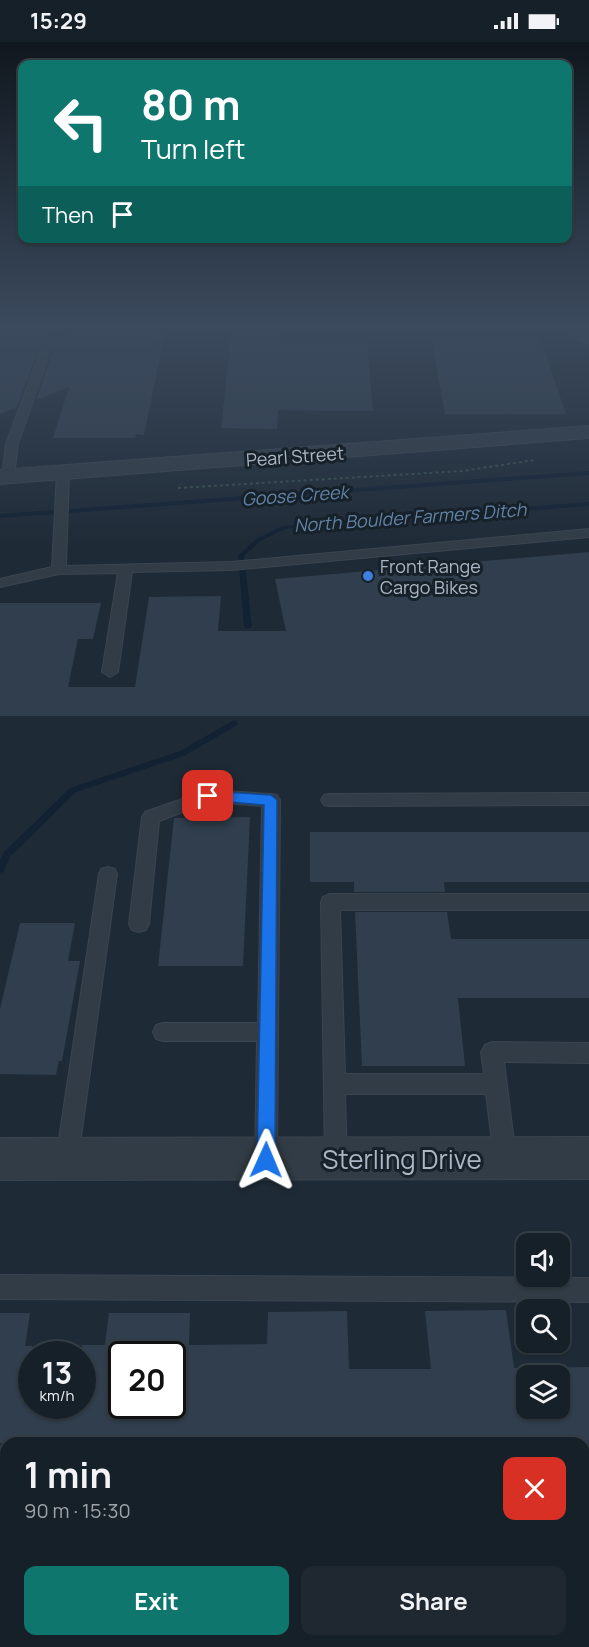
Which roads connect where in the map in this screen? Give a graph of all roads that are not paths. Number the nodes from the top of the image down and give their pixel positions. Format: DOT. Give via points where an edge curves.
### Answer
graph roads {
  1 [pos="28,399"];
  2 [pos="589,432"];
  3 [pos="0,437"];
  4 [pos="15,437"];
  5 [pos="63,473"];
  6 [pos="4,477"];
  7 [pos="589,533"];
  8 [pos="126,569"];
  9 [pos="60,570"];
  10 [pos="0,583"];
  11 [pos="110,672"];
  12 [pos="589,799"];
  13 [pos="330,800"];
  14 [pos="108,874"];
  15 [pos="589,902"];
  16 [pos="139,924"];
  17 [pos="163,1032"];
  18 [pos="268,1032"];
  19 [pos="589,1053"];
  20 [pos="334,1084"];
  21 [pos="496,1084"];
  22 [pos="505,1158"];
  23 [pos="589,1158"];
  24 [pos="0,1159"];
  25 [pos="67,1159"];
  26 [pos="336,1159"];
  27 [pos="266,1160"];
  28 [pos="0,1287"];
  29 [pos="589,1290"];
  1 -- 4 [label="lane"];
  2 -- 5 [label="street, Pearl Street"];
  3 -- 4 [label="lane"];
  4 -- 6 [label="lane"];
  5 -- 6 [label="street, Pearl Street"];
  5 -- 9 [label="lane"];
  7 -- 8 [label="lane" via="249,565"];
  8 -- 9 [label="lane"];
  8 -- 11 [label="lane"];
  9 -- 10 [label="lane"];
  12 -- 13 [label="lane"];
  14 -- 25 [label="lane"];
  15 -- 20 [label="lane" via="330,902"];
  16 -- 18 [label="lane" via="151,817 208,796 271,800"];
  17 -- 18 [label="lane"];
  18 -- 27 [label="lane"];
  19 -- 21 [label="lane" via="492,1052"];
  20 -- 21 [label="lane"];
  20 -- 26 [label="lane"];
  21 -- 22 [label="lane"];
  22 -- 23 [label="street, Sterling Drive"];
  22 -- 26 [label="street, Sterling Drive"];
  24 -- 25 [label="street, Sterling Drive"];
  25 -- 27 [label="street, Sterling Drive"];
  26 -- 27 [label="street, Sterling Drive"];
  28 -- 29 [label="lane"];
}
